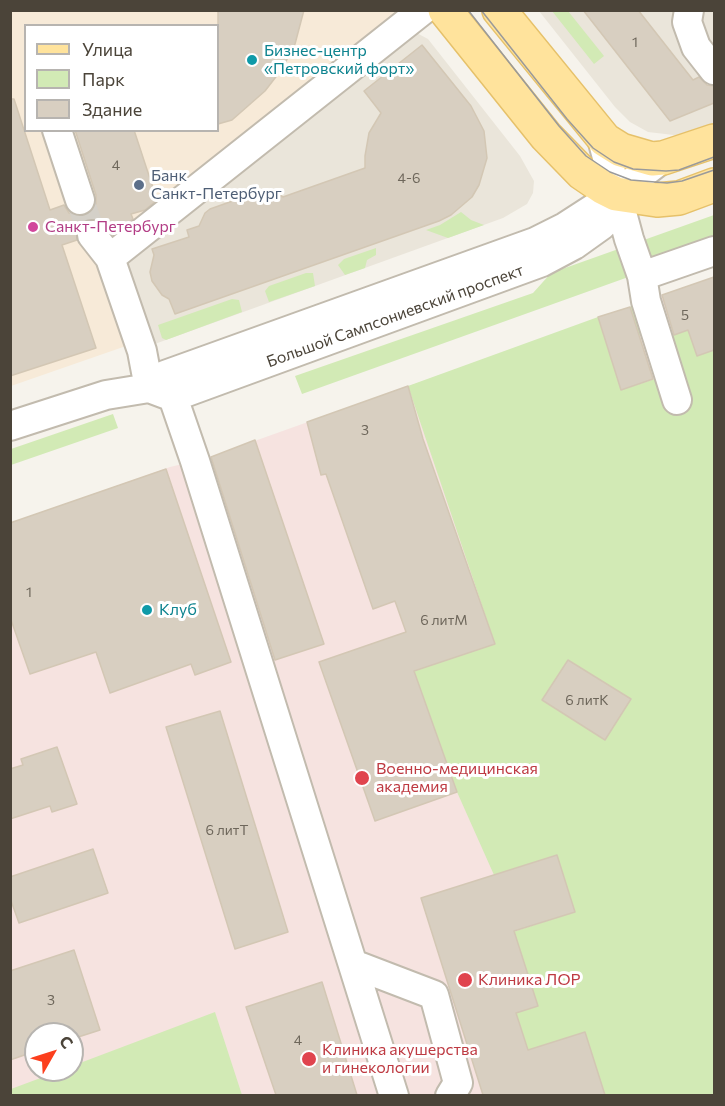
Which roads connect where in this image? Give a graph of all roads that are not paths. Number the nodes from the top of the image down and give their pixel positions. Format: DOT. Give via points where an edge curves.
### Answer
graph roads {
  1 [pos="499,10"];
  2 [pos="689,10"];
  3 [pos="442,11"];
  4 [pos="714,70"];
  5 [pos="358,83"];
  6 [pos="58,132"];
  7 [pos="601,135"];
  8 [pos="714,141"];
  9 [pos="663,158"];
  10 [pos="714,185"];
  11 [pos="616,194"];
  12 [pos="80,200"];
  13 [pos="92,235"];
  14 [pos="714,251"];
  15 [pos="110,258"];
  16 [pos="642,276"];
  17 [pos="161,392"];
  18 [pos="677,400"];
  19 [pos="10,426"];
  20 [pos="353,964"];
  21 [pos="394,1095"];
  22 [pos="450,1095"];
  1 -- 7 [label="main road"];
  2 -- 4 [label="street" via="687,22 696,46"];
  3 -- 5 [label="street"];
  3 -- 11 [label="main road" via="546,136 582,173"];
  3 -- 15 [label="street"];
  6 -- 12 [label="street"];
  7 -- 9 [label="main road" via="629,153"];
  7 -- 11 [label="street"];
  8 -- 9 [label="main road"];
  9 -- 11 [label="street"];
  10 -- 11 [label="main road" via="679,198 657,200"];
  11 -- 16 [label="street"];
  11 -- 17 [label="street, Большой Сампсониевский проспект" via="602,225 542,262"];
  13 -- 15 [label="street"];
  14 -- 16 [label="street"];
  15 -- 17 [label="street" via="142,351"];
  16 -- 18 [label="street"];
  17 -- 19 [label="street, Большой Сампсониевский проспект" via="106,395"];
  17 -- 20 [label="street" via="202,483"];
  20 -- 21 [label="street"];
  20 -- 22 [label="street" via="434,995 458,1083"];
}
